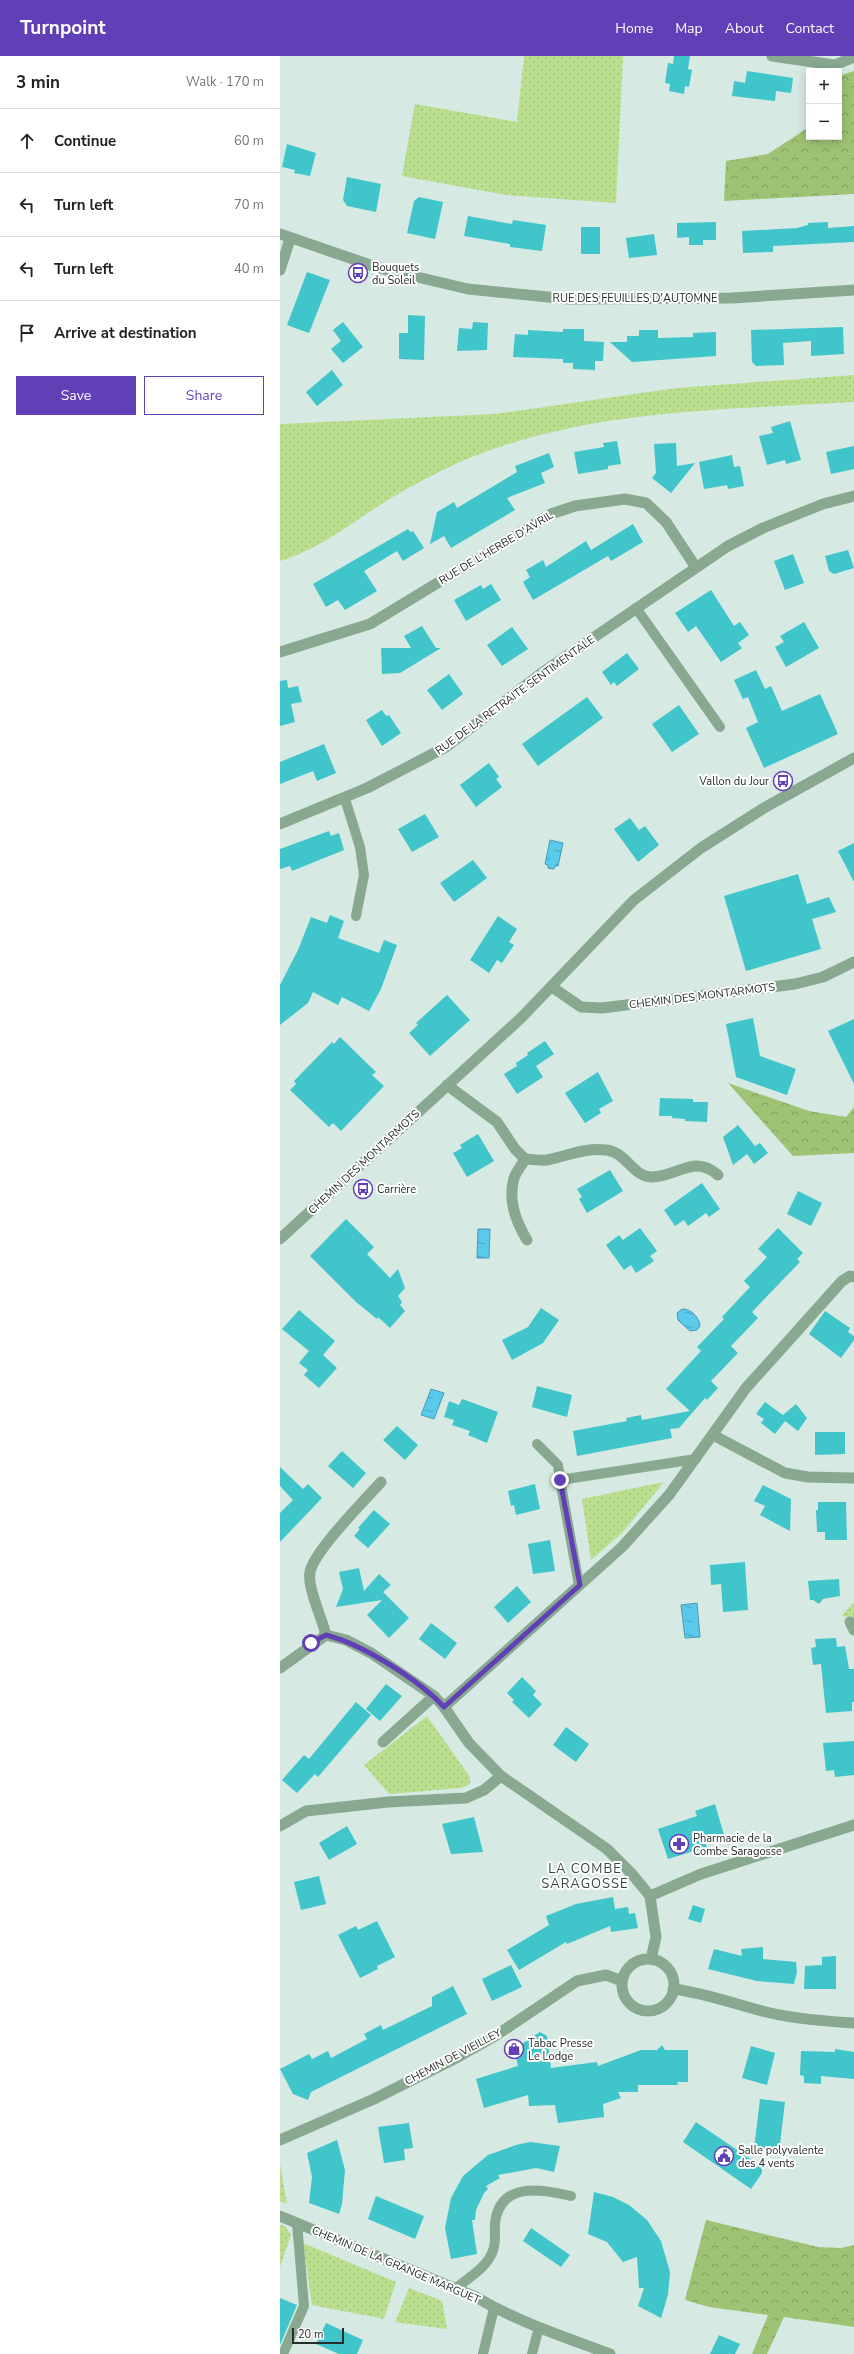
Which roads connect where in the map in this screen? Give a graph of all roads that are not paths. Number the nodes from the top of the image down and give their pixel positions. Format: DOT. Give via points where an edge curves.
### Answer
graph roads {
  1 [pos="772,56"];
  2 [pos="854,57"];
  3 [pos="285,237"];
  4 [pos="280,270"];
  5 [pos="854,290"];
  6 [pos="854,496"];
  7 [pos="695,566"];
  8 [pos="636,608"];
  9 [pos="280,652"];
  10 [pos="720,727"];
  11 [pos="854,758"];
  12 [pos="345,798"];
  13 [pos="280,824"];
  14 [pos="356,916"];
  15 [pos="854,962"];
  16 [pos="552,987"];
  17 [pos="447,1085"];
  18 [pos="525,1159"];
  19 [pos="718,1175"];
  20 [pos="280,1239"];
  21 [pos="526,1240"];
  22 [pos="854,1278"];
  23 [pos="713,1435"];
  24 [pos="537,1444"];
  25 [pos="696,1459"];
  26 [pos="854,1478"];
  27 [pos="560,1480"];
  28 [pos="381,1482"];
  29 [pos="580,1585"];
  30 [pos="326,1635"];
  31 [pos="280,1668"];
  32 [pos="434,1696"];
  33 [pos="444,1707"];
  34 [pos="383,1742"];
  35 [pos="501,1776"];
  36 [pos="854,1824"];
  37 [pos="280,1826"];
  38 [pos="650,1896"];
  39 [pos="652,1959"];
  40 [pos="622,1981"];
  41 [pos="673,1989"];
  42 [pos="854,2023"];
  43 [pos="280,2140"];
  44 [pos="571,2196"];
  45 [pos="280,2216"];
  46 [pos="297,2223"];
  47 [pos="455,2289"];
  48 [pos="494,2308"];
  49 [pos="539,2327"];
  50 [pos="593,2351"];
  51 [pos="283,2354"];
  52 [pos="483,2354"];
  53 [pos="532,2354"];
  54 [pos="610,2354"];
  1 -- 2 [label="street" via="835,65"];
  3 -- 4 [label="street"];
  3 -- 5 [label="street, RUE DES FEUILLES D'AUTOMNE" via="379,268 468,289 568,299 732,298"];
  6 -- 7 [label="street, RUE DE LA RETRAITE SENTIMENTALE" via="823,504 763,528"];
  7 -- 8 [label="street, RUE DE LA RETRAITE SENTIMENTALE"];
  7 -- 9 [label="street, RUE DE L'HERBE D'AVRIL" via="666,522 646,503 625,499 575,506 551,514 370,624"];
  8 -- 10 [label="lane"];
  8 -- 12 [label="street, RUE DE LA RETRAITE SENTIMENTALE" via="543,672 446,747 407,769"];
  11 -- 16 [label="street, CHEMIN DES MONTARMOTS" via="764,808 701,848 634,900"];
  12 -- 13 [label="street, RUE DE LA RETRAITE SENTIMENTALE"];
  12 -- 14 [label="lane" via="360,847 364,875"];
  15 -- 16 [label="street, CHEMIN DES MONTARMOTS" via="823,977 795,984 602,1008 581,1007"];
  16 -- 17 [label="street, CHEMIN DES MONTARMOTS"];
  17 -- 18 [label="street" via="497,1122"];
  17 -- 20 [label="street, CHEMIN DES MONTARMOTS"];
  18 -- 19 [label="street" via="545,1160 587,1149 608,1150 624,1156 640,1174 652,1177 679,1171 690,1165 704,1166"];
  18 -- 21 [label="street" via="514,1177 513,1206 517,1224"];
  22 -- 23 [label="street" via="850,1276 842,1281 746,1388"];
  23 -- 25 [label="street"];
  23 -- 26 [label="street" via="785,1473 808,1477"];
  24 -- 27 [label="lane" via="558,1465"];
  25 -- 27 [label="lane"];
  25 -- 29 [label="street" via="669,1495 622,1547"];
  27 -- 29 [label="lane"];
  28 -- 30 [label="street" via="321,1552 310,1572 311,1587"];
  29 -- 33 [label="street"];
  30 -- 31 [label="street"];
  30 -- 32 [label="street" via="346,1640 371,1653"];
  32 -- 33 [label="street"];
  32 -- 34 [label="street"];
  33 -- 35 [label="street" via="469,1743"];
  35 -- 37 [label="street" via="484,1790 466,1798 388,1802 306,1811"];
  35 -- 38 [label="street" via="607,1849"];
  36 -- 38 [label="street" via="702,1874"];
  38 -- 39 [label="street" via="656,1937"];
  39 -- 40 [label="street" via="643,1959 632,1964"];
  39 -- 41 [label="street" via="666,1967 672,1977"];
  40 -- 41 [label="street" via="622,1990 630,2004 644,2011 660,2008 671,1997"];
  40 -- 43 [label="street, CHEMIN DE VIEILLEY" via="606,1975 577,1981 495,2036 458,2057 374,2099"];
  41 -- 42 [label="street" via="694,1991 804,2020"];
  44 -- 47 [label="lane" via="540,2189 522,2191 506,2200 497,2212 492,2254 483,2266"];
  45 -- 46 [label="street, CHEMIN DE LA GRANGE MARGUET"];
  46 -- 47 [label="street, CHEMIN DE LA GRANGE MARGUET"];
  46 -- 51 [label="lane, CHEMIN DE LA GRANGE MARGUET" via="304,2306"];
  47 -- 48 [label="street, CHEMIN DE LA GRANGE MARGUET"];
  48 -- 49 [label="street, CHEMIN DE LA GRANGE MARGUET"];
  48 -- 52 [label="lane, CHEMIN DE LA GRANGE MARGUET"];
  49 -- 50 [label="street, CHEMIN DE LA GRANGE MARGUET"];
  49 -- 53 [label="lane"];
  50 -- 54 [label="street, CHEMIN DE LA GRANGE MARGUET"];
}
